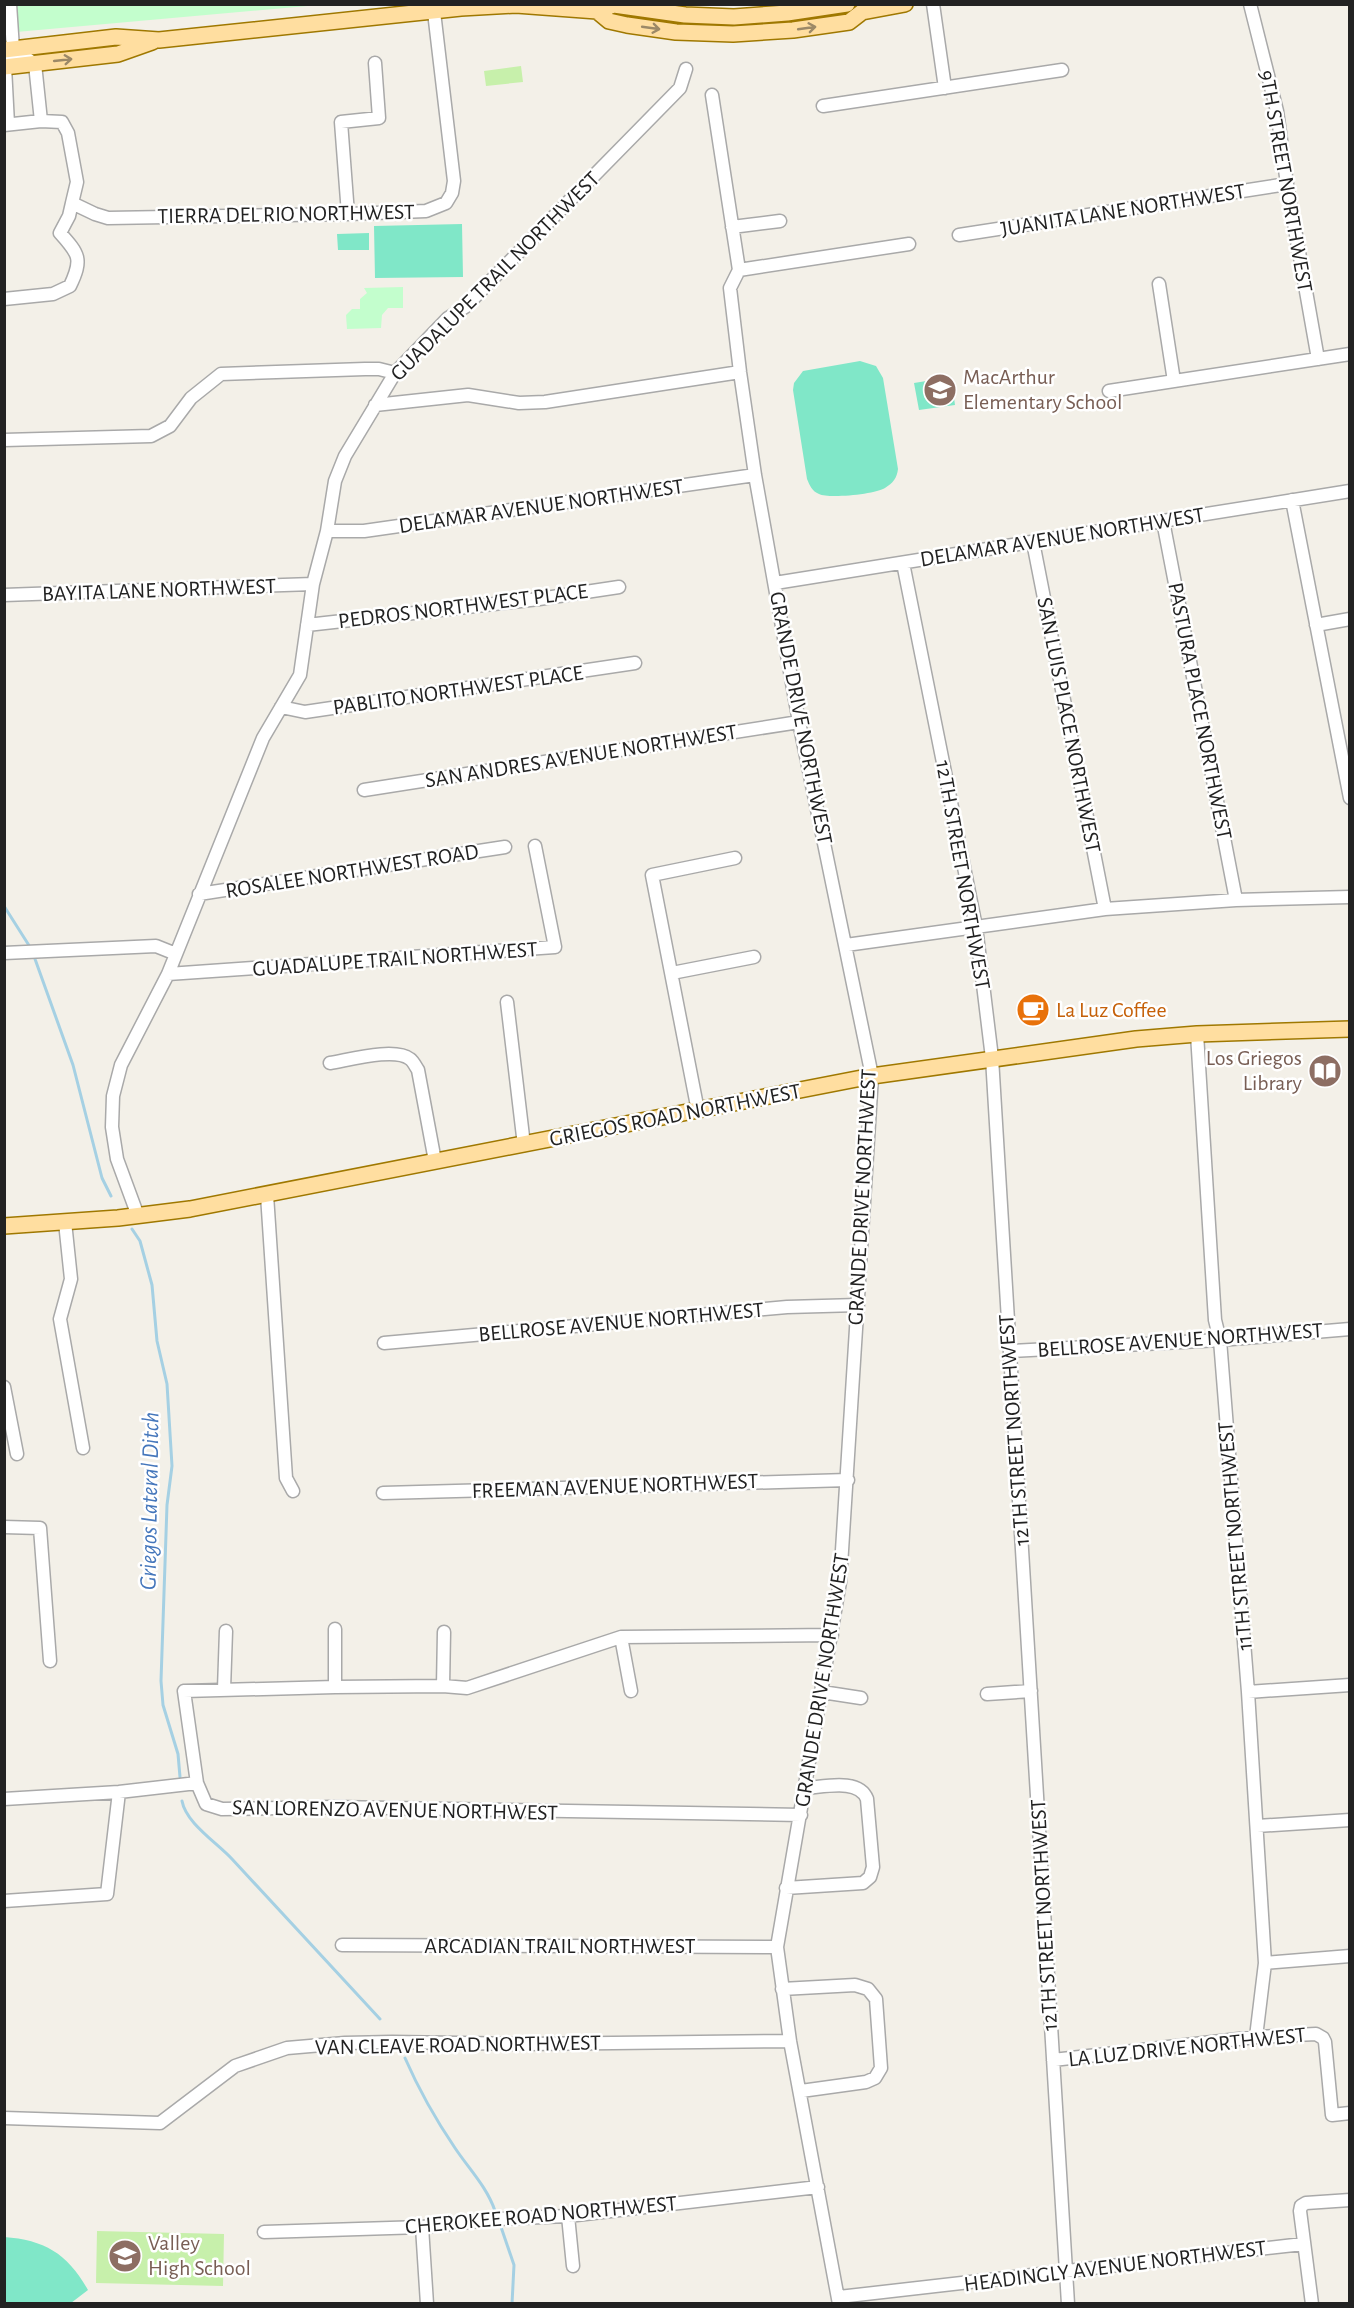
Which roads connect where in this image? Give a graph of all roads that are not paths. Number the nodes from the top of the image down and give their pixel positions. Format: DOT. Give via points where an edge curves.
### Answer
graph roads {
  1 [pos="10,4"];
  2 [pos="847,4"];
  3 [pos="905,4"];
  4 [pos="933,4"];
  5 [pos="1250,4"];
  6 [pos="597,11"];
  7 [pos="434,12"];
  8 [pos="862,12"];
  9 [pos="159,40"];
  10 [pos="9,49"];
  11 [pos="375,63"];
  12 [pos="34,64"];
  13 [pos="5,67"];
  14 [pos="686,69"];
  15 [pos="1062,70"];
  16 [pos="945,87"];
  17 [pos="712,95"];
  18 [pos="823,106"];
  19 [pos="41,121"];
  20 [pos="6,125"];
  21 [pos="1287,184"];
  22 [pos="72,203"];
  23 [pos="348,214"];
  24 [pos="780,221"];
  25 [pos="732,227"];
  26 [pos="959,235"];
  27 [pos="909,244"];
  28 [pos="739,270"];
  29 [pos="1159,284"];
  30 [pos="4,299"];
  31 [pos="1350,354"];
  32 [pos="1318,359"];
  33 [pos="740,372"];
  34 [pos="395,373"];
  35 [pos="1174,381"];
  36 [pos="1109,391"];
  37 [pos="375,405"];
  38 [pos="4,440"];
  39 [pos="755,475"];
  40 [pos="1350,491"];
  41 [pos="1292,500"];
  42 [pos="1163,521"];
  43 [pos="327,531"];
  44 [pos="1033,542"];
  45 [pos="903,563"];
  46 [pos="775,583"];
  47 [pos="313,584"];
  48 [pos="619,586"];
  49 [pos="4,595"];
  50 [pos="1350,619"];
  51 [pos="1316,624"];
  52 [pos="308,625"];
  53 [pos="635,663"];
  54 [pos="281,708"];
  55 [pos="799,722"];
  56 [pos="1347,768"];
  57 [pos="364,790"];
  58 [pos="1350,798"];
  59 [pos="535,846"];
  60 [pos="505,847"];
  61 [pos="735,858"];
  62 [pos="200,894"];
  63 [pos="1350,897"];
  64 [pos="1236,900"];
  65 [pos="1105,909"];
  66 [pos="976,927"];
  67 [pos="846,945"];
  68 [pos="4,953"];
  69 [pos="176,954"];
  70 [pos="754,957"];
  71 [pos="168,974"];
  72 [pos="672,974"];
  73 [pos="507,1002"];
  74 [pos="1350,1029"];
  75 [pos="1197,1035"];
  76 [pos="992,1058"];
  77 [pos="330,1063"];
  78 [pos="872,1076"];
  79 [pos="698,1112"];
  80 [pos="524,1145"];
  81 [pos="435,1161"];
  82 [pos="267,1195"];
  83 [pos="138,1216"];
  84 [pos="65,1222"];
  85 [pos="4,1227"];
  86 [pos="858,1305"];
  87 [pos="1350,1329"];
  88 [pos="1220,1340"];
  89 [pos="384,1343"];
  90 [pos="1010,1351"];
  91 [pos="4,1388"];
  92 [pos="83,1448"];
  93 [pos="17,1454"];
  94 [pos="848,1480"];
  95 [pos="292,1491"];
  96 [pos="383,1493"];
  97 [pos="4,1527"];
  98 [pos="335,1629"];
  99 [pos="226,1631"];
  100 [pos="444,1632"];
  101 [pos="832,1635"];
  102 [pos="621,1637"];
  103 [pos="51,1661"];
  104 [pos="1350,1685"];
  105 [pos="443,1686"];
  106 [pos="335,1687"];
  107 [pos="224,1689"];
  108 [pos="631,1691"];
  109 [pos="1031,1691"];
  110 [pos="822,1692"];
  111 [pos="1248,1692"];
  112 [pos="987,1694"];
  113 [pos="861,1698"];
  114 [pos="197,1783"];
  115 [pos="805,1788"];
  116 [pos="119,1792"];
  117 [pos="4,1799"];
  118 [pos="801,1815"];
  119 [pos="1350,1820"];
  120 [pos="1257,1826"];
  121 [pos="786,1888"];
  122 [pos="4,1901"];
  123 [pos="342,1945"];
  124 [pos="777,1947"];
  125 [pos="1350,1956"];
  126 [pos="1265,1963"];
  127 [pos="782,1989"];
  128 [pos="1256,2037"];
  129 [pos="790,2041"];
  130 [pos="1053,2060"];
  131 [pos="801,2091"];
  132 [pos="1350,2113"];
  133 [pos="4,2118"];
  134 [pos="818,2187"];
  135 [pos="1350,2200"];
  136 [pos="568,2216"];
  137 [pos="422,2227"];
  138 [pos="264,2232"];
  139 [pos="1303,2244"];
  140 [pos="573,2266"];
  141 [pos="1066,2272"];
  142 [pos="839,2300"];
  143 [pos="427,2304"];
  144 [pos="1068,2304"];
  145 [pos="1312,2304"];
  1 -- 10 [label="street"];
  2 -- 6 [label="main road" via="748,17 685,15 614,5"];
  2 -- 8 [label="main road"];
  3 -- 8 [label="main road"];
  4 -- 16 [label="street"];
  5 -- 21 [label="street, 9TH STREET NORTHWEST" via="1277,111"];
  6 -- 7 [label="main road" via="516,6"];
  6 -- 8 [label="main road, one-way" via="609,21 627,25 733,34 849,22"];
  7 -- 9 [label="main road"];
  7 -- 23 [label="street, TIERRA DEL RIO NORTHWEST" via="454,181 452,193 446,203 426,211"];
  9 -- 10 [label="main road" via="116,38"];
  12 -- 9 [label="main road, one-way" via="118,54"];
  10 -- 12 [label="street"];
  10 -- 13 [label="street"];
  11 -- 23 [label="street" via="379,118 341,122"];
  12 -- 13 [label="main road"];
  12 -- 19 [label="street"];
  13 -- 20 [label="street"];
  14 -- 34 [label="street, GUADALUPE TRAIL NORTHWEST" via="680,88"];
  15 -- 16 [label="street"];
  16 -- 18 [label="street"];
  17 -- 25 [label="street, GRANDE DRIVE NORTHWEST"];
  19 -- 20 [label="street"];
  19 -- 22 [label="street" via="62,122 68,133 77,182"];
  21 -- 26 [label="street, JUANITA LANE NORTHWEST"];
  21 -- 32 [label="street, 9TH STREET NORTHWEST"];
  22 -- 23 [label="street, TIERRA DEL RIO NORTHWEST" via="108,218"];
  22 -- 30 [label="street" via="60,233 76,251 78,264 70,286 53,294"];
  24 -- 25 [label="street"];
  25 -- 28 [label="street, GRANDE DRIVE NORTHWEST"];
  27 -- 28 [label="street"];
  28 -- 33 [label="street, GRANDE DRIVE NORTHWEST" via="730,288"];
  29 -- 35 [label="street"];
  31 -- 32 [label="street"];
  32 -- 35 [label="street"];
  33 -- 37 [label="street" via="545,402 519,403 468,395"];
  33 -- 39 [label="street, GRANDE DRIVE NORTHWEST"];
  34 -- 37 [label="street, GUADALUPE TRAIL NORTHWEST"];
  34 -- 38 [label="street" via="365,369 221,374 191,398 170,426 151,436"];
  35 -- 36 [label="street"];
  37 -- 43 [label="street, GUADALUPE TRAIL NORTHWEST" via="335,481"];
  39 -- 43 [label="street, DELAMAR AVENUE NORTHWEST" via="364,531"];
  39 -- 46 [label="street, GRANDE DRIVE NORTHWEST"];
  40 -- 41 [label="street, DELAMAR AVENUE NORTHWEST"];
  41 -- 42 [label="street, DELAMAR AVENUE NORTHWEST"];
  41 -- 51 [label="street"];
  42 -- 44 [label="street, DELAMAR AVENUE NORTHWEST"];
  42 -- 64 [label="street, PASTURA PLACE NORTHWEST"];
  43 -- 47 [label="street, GUADALUPE TRAIL NORTHWEST"];
  44 -- 45 [label="street, DELAMAR AVENUE NORTHWEST"];
  44 -- 65 [label="street, SAN LUIS PLACE NORTHWEST"];
  45 -- 46 [label="street, DELAMAR AVENUE NORTHWEST"];
  45 -- 66 [label="street, 12TH STREET NORTHWEST"];
  46 -- 55 [label="street, GRANDE DRIVE NORTHWEST"];
  47 -- 49 [label="street, BAYITA LANE NORTHWEST"];
  47 -- 52 [label="street, GUADALUPE TRAIL NORTHWEST"];
  48 -- 52 [label="street, PEDROS NORTHWEST PLACE"];
  50 -- 51 [label="street"];
  51 -- 56 [label="street"];
  52 -- 54 [label="street, GUADALUPE TRAIL NORTHWEST" via="300,675"];
  53 -- 54 [label="street, PABLITO NORTHWEST PLACE" via="305,712"];
  54 -- 62 [label="street, GUADALUPE TRAIL NORTHWEST" via="247,773"];
  55 -- 57 [label="street, SAN ANDRES AVENUE NORTHWEST"];
  55 -- 67 [label="street, GRANDE DRIVE NORTHWEST"];
  56 -- 58 [label="street"];
  59 -- 71 [label="street, GUADALUPE TRAIL NORTHWEST" via="555,947"];
  60 -- 62 [label="street, ROSALEE NORTHWEST ROAD"];
  61 -- 72 [label="street" via="652,875"];
  62 -- 69 [label="street, GUADALUPE TRAIL NORTHWEST"];
  63 -- 64 [label="street"];
  64 -- 65 [label="street"];
  65 -- 66 [label="street"];
  66 -- 67 [label="street"];
  66 -- 76 [label="street, 12TH STREET NORTHWEST"];
  67 -- 78 [label="street, GRANDE DRIVE NORTHWEST"];
  68 -- 69 [label="street" via="156,946"];
  69 -- 71 [label="street, GUADALUPE TRAIL NORTHWEST"];
  70 -- 72 [label="street"];
  71 -- 83 [label="street, GUADALUPE TRAIL NORTHWEST" via="121,1065 113,1096 117,1159"];
  72 -- 79 [label="street"];
  73 -- 80 [label="street"];
  74 -- 75 [label="main road, GRIEGOS ROAD NORTHWEST"];
  75 -- 76 [label="main road, GRIEGOS ROAD NORTHWEST"];
  75 -- 88 [label="street, 11TH STREET NORTHWEST" via="1215,1320"];
  76 -- 78 [label="main road, GRIEGOS ROAD NORTHWEST"];
  76 -- 90 [label="street, 12TH STREET NORTHWEST"];
  77 -- 81 [label="street" via="384,1054 410,1059 418,1070"];
  78 -- 79 [label="main road, GRIEGOS ROAD NORTHWEST"];
  78 -- 86 [label="street, GRANDE DRIVE NORTHWEST"];
  79 -- 80 [label="main road, GRIEGOS ROAD NORTHWEST"];
  80 -- 81 [label="main road, GRIEGOS ROAD NORTHWEST"];
  81 -- 82 [label="main road, GRIEGOS ROAD NORTHWEST"];
  82 -- 83 [label="main road, GRIEGOS ROAD NORTHWEST"];
  82 -- 95 [label="street" via="286,1478"];
  83 -- 84 [label="main road, GRIEGOS ROAD NORTHWEST"];
  84 -- 85 [label="main road, GRIEGOS ROAD NORTHWEST"];
  84 -- 92 [label="street" via="71,1279 60,1319"];
  86 -- 89 [label="street, BELLROSE AVENUE NORTHWEST" via="787,1307"];
  86 -- 94 [label="street, GRANDE DRIVE NORTHWEST"];
  87 -- 88 [label="street, BELLROSE AVENUE NORTHWEST"];
  88 -- 90 [label="street, BELLROSE AVENUE NORTHWEST"];
  88 -- 111 [label="street, 11TH STREET NORTHWEST"];
  90 -- 109 [label="street, 12TH STREET NORTHWEST"];
  91 -- 93 [label="street"];
  94 -- 96 [label="street, FREEMAN AVENUE NORTHWEST"];
  94 -- 101 [label="street, GRANDE DRIVE NORTHWEST"];
  97 -- 103 [label="street" via="40,1528"];
  98 -- 106 [label="street"];
  99 -- 107 [label="street"];
  100 -- 105 [label="street"];
  101 -- 102 [label="street"];
  101 -- 110 [label="street, GRANDE DRIVE NORTHWEST"];
  102 -- 105 [label="street" via="467,1688"];
  102 -- 108 [label="street"];
  104 -- 111 [label="street"];
  105 -- 106 [label="street"];
  106 -- 107 [label="street"];
  107 -- 114 [label="street" via="184,1690"];
  109 -- 112 [label="street"];
  109 -- 130 [label="street, 12TH STREET NORTHWEST"];
  110 -- 113 [label="street"];
  110 -- 115 [label="street, GRANDE DRIVE NORTHWEST"];
  111 -- 120 [label="street, 11TH STREET NORTHWEST"];
  114 -- 116 [label="street"];
  114 -- 118 [label="street, SAN LORENZO AVENUE NORTHWEST" via="206,1804 222,1809 333,1807"];
  115 -- 118 [label="street, GRANDE DRIVE NORTHWEST"];
  115 -- 121 [label="street" via="851,1786 865,1793 873,1867 863,1883"];
  116 -- 117 [label="street"];
  116 -- 122 [label="street" via="107,1894"];
  118 -- 121 [label="street, GRANDE DRIVE NORTHWEST"];
  119 -- 120 [label="street"];
  120 -- 126 [label="street, 11TH STREET NORTHWEST"];
  121 -- 124 [label="street, GRANDE DRIVE NORTHWEST"];
  123 -- 124 [label="street, ARCADIAN TRAIL NORTHWEST"];
  124 -- 127 [label="street, GRANDE DRIVE NORTHWEST"];
  125 -- 126 [label="street"];
  126 -- 128 [label="street, 11TH STREET NORTHWEST"];
  127 -- 129 [label="street, GRANDE DRIVE NORTHWEST"];
  127 -- 131 [label="street" via="855,1985 868,1989 876,1999 881,2068 875,2078"];
  128 -- 130 [label="street, LA LUZ DRIVE NORTHWEST"];
  128 -- 132 [label="street, LA LUZ DRIVE NORTHWEST" via="1320,2035 1325,2042 1332,2115"];
  129 -- 131 [label="street, GRANDE DRIVE NORTHWEST"];
  129 -- 133 [label="street, VAN CLEAVE ROAD NORTHWEST" via="392,2042 287,2048 235,2066 160,2123"];
  130 -- 141 [label="street, 12TH STREET NORTHWEST"];
  131 -- 134 [label="street, GRANDE DRIVE NORTHWEST"];
  134 -- 136 [label="street, CHEROKEE ROAD NORTHWEST"];
  134 -- 142 [label="street, GRANDE DRIVE NORTHWEST"];
  135 -- 139 [label="street" via="1301,2206"];
  136 -- 137 [label="street, CHEROKEE ROAD NORTHWEST"];
  136 -- 140 [label="street"];
  137 -- 138 [label="street, CHEROKEE ROAD NORTHWEST"];
  137 -- 143 [label="street"];
  139 -- 141 [label="street, HEADINGLY AVENUE NORTHWEST"];
  139 -- 145 [label="street"];
  141 -- 142 [label="street, HEADINGLY AVENUE NORTHWEST"];
  141 -- 144 [label="street, 12TH STREET NORTHWEST"];
}
